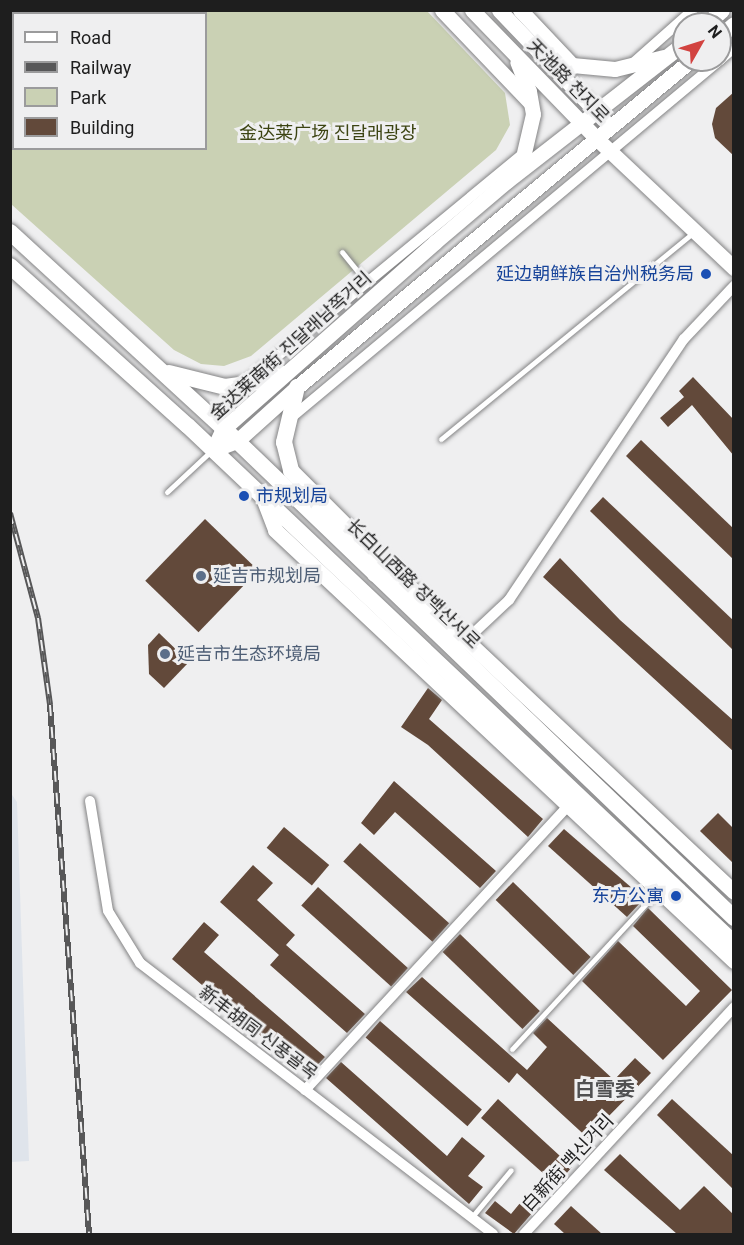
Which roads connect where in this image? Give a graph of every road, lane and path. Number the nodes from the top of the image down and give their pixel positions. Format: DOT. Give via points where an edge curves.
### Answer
graph roads {
  1 [pos="442,10"];
  2 [pos="472,10"];
  3 [pos="499,10"];
  4 [pos="520,10"];
  5 [pos="693,10"];
  6 [pos="507,45"];
  7 [pos="670,55"];
  8 [pos="551,63"];
  9 [pos="573,66"];
  10 [pos="630,66"];
  11 [pos="677,72"];
  12 [pos="706,72"];
  13 [pos="532,104"];
  14 [pos="598,113"];
  15 [pos="582,123"];
  16 [pos="612,127"];
  17 [pos="596,138"];
  18 [pos="611,151"];
  19 [pos="525,152"];
  20 [pos="507,181"];
  21 [pos="695,231"];
  22 [pos="10,232"];
  23 [pos="342,252"];
  24 [pos="10,266"];
  25 [pos="734,268"];
  26 [pos="367,283"];
  27 [pos="734,286"];
  28 [pos="160,369"];
  29 [pos="284,374"];
  30 [pos="243,386"];
  31 [pos="144,387"];
  32 [pos="297,387"];
  33 [pos="285,425"];
  34 [pos="223,429"];
  35 [pos="441,439"];
  36 [pos="237,441"];
  37 [pos="213,450"];
  38 [pos="167,492"];
  39 [pos="368,548"];
  40 [pos="375,574"];
  41 [pos="461,645"];
  42 [pos="573,800"];
  43 [pos="90,801"];
  44 [pos="659,889"];
  45 [pos="734,892"];
  46 [pos="734,918"];
  47 [pos="734,943"];
  48 [pos="734,962"];
  49 [pos="734,1007"];
  50 [pos="512,1049"];
  51 [pos="305,1090"];
  52 [pos="511,1170"];
  53 [pos="471,1218"];
  54 [pos="493,1234"];
  55 [pos="525,1234"];
  1 -- 13 [label="main road"];
  2 -- 6 [label="main road, 天池路 천지로"];
  3 -- 8 [label="main road, 天池路 천지로"];
  4 -- 9 [label="main road, 天池路 천지로"];
  5 -- 10 [label="street"];
  6 -- 13 [label="main road" via="523,73"];
  6 -- 15 [label="main road, 天池路 천지로"];
  7 -- 10 [label="main road"];
  7 -- 14 [label="main road, 金达莱南街 진달래남쪽거리"];
  8 -- 9 [label="main road"];
  8 -- 14 [label="main road, 天池路 천지로"];
  9 -- 10 [label="main road"];
  11 -- 16 [label="main road, 金达莱南街 진달래남쪽거리"];
  12 -- 18 [label="street"];
  13 -- 19 [label="main road" via="533,119"];
  14 -- 15 [label="main road, 金达莱南街 진달래남쪽거리"];
  14 -- 16 [label="main road, 天池路 천지로"];
  15 -- 17 [label="main road, 天池路 천지로"];
  15 -- 20 [label="main road, 金达莱南街 진달래남쪽거리"];
  16 -- 17 [label="main road, 金达莱南街 진달래남쪽거리"];
  16 -- 18 [label="main road, 天池路 천지로"];
  17 -- 18 [label="main road, 天池路 천지로"];
  17 -- 32 [label="main road, 金达莱南街 진달래남쪽거리"];
  18 -- 21 [label="main road, 天池路 천지로"];
  18 -- 33 [label="street" via="305,404"];
  19 -- 20 [label="main road"];
  19 -- 26 [label="street, 金达莱南街 진달래남쪽거리"];
  20 -- 29 [label="main road, 金达莱南街 진달래남쪽거리"];
  21 -- 25 [label="main road, 天池路 천지로"];
  21 -- 35 [label="lane"];
  22 -- 28 [label="main road, 长白山西路 장백산서로"];
  23 -- 26 [label="lane"];
  24 -- 31 [label="main road"];
  26 -- 30 [label="street, 金达莱南街 진달래남쪽거리"];
  27 -- 41 [label="street" via="684,339 509,600"];
  28 -- 30 [label="main road" via="206,385"];
  28 -- 31 [label="main road"];
  28 -- 34 [label="main road, 长白山西路 장백산서로"];
  29 -- 30 [label="main road"];
  29 -- 34 [label="main road, 金达莱南街 진달래남쪽거리"];
  31 -- 37 [label="main road"];
  32 -- 33 [label="main road"];
  32 -- 36 [label="main road, 金达莱南街 진달래남쪽거리"];
  33 -- 39 [label="main road" via="286,457 291,471"];
  34 -- 36 [label="main road, 长白山西路 장백산서로"];
  34 -- 37 [label="main road, 金达莱南街 진달래남쪽거리"];
  36 -- 37 [label="main road, 金达莱南街 진달래남쪽거리"];
  36 -- 40 [label="main road, 长白山西路 장백산서로"];
  37 -- 38 [label="lane"];
  37 -- 42 [label="main road"];
  39 -- 40 [label="main road"];
  39 -- 41 [label="main road, 长白山西路 장백산서로"];
  40 -- 41 [label="main road, 长白山西路 장백산서로"];
  41 -- 45 [label="main road, 长白山西路 장백산서로"];
  41 -- 46 [label="main road, 长白山西路 장백산서로"];
  42 -- 44 [label="main road"];
  42 -- 47 [label="main road"];
  42 -- 51 [label="street"];
  43 -- 51 [label="street, 新丰胡同 신풍골목" via="108,911 127,947 159,980"];
  44 -- 48 [label="main road"];
  44 -- 50 [label="lane"];
  49 -- 55 [label="street, 白新街 백신거리"];
  51 -- 53 [label="street, 新丰胡同 신풍골목"];
  52 -- 53 [label="lane"];
  53 -- 54 [label="street, 新丰胡同 신풍골목"];
}
